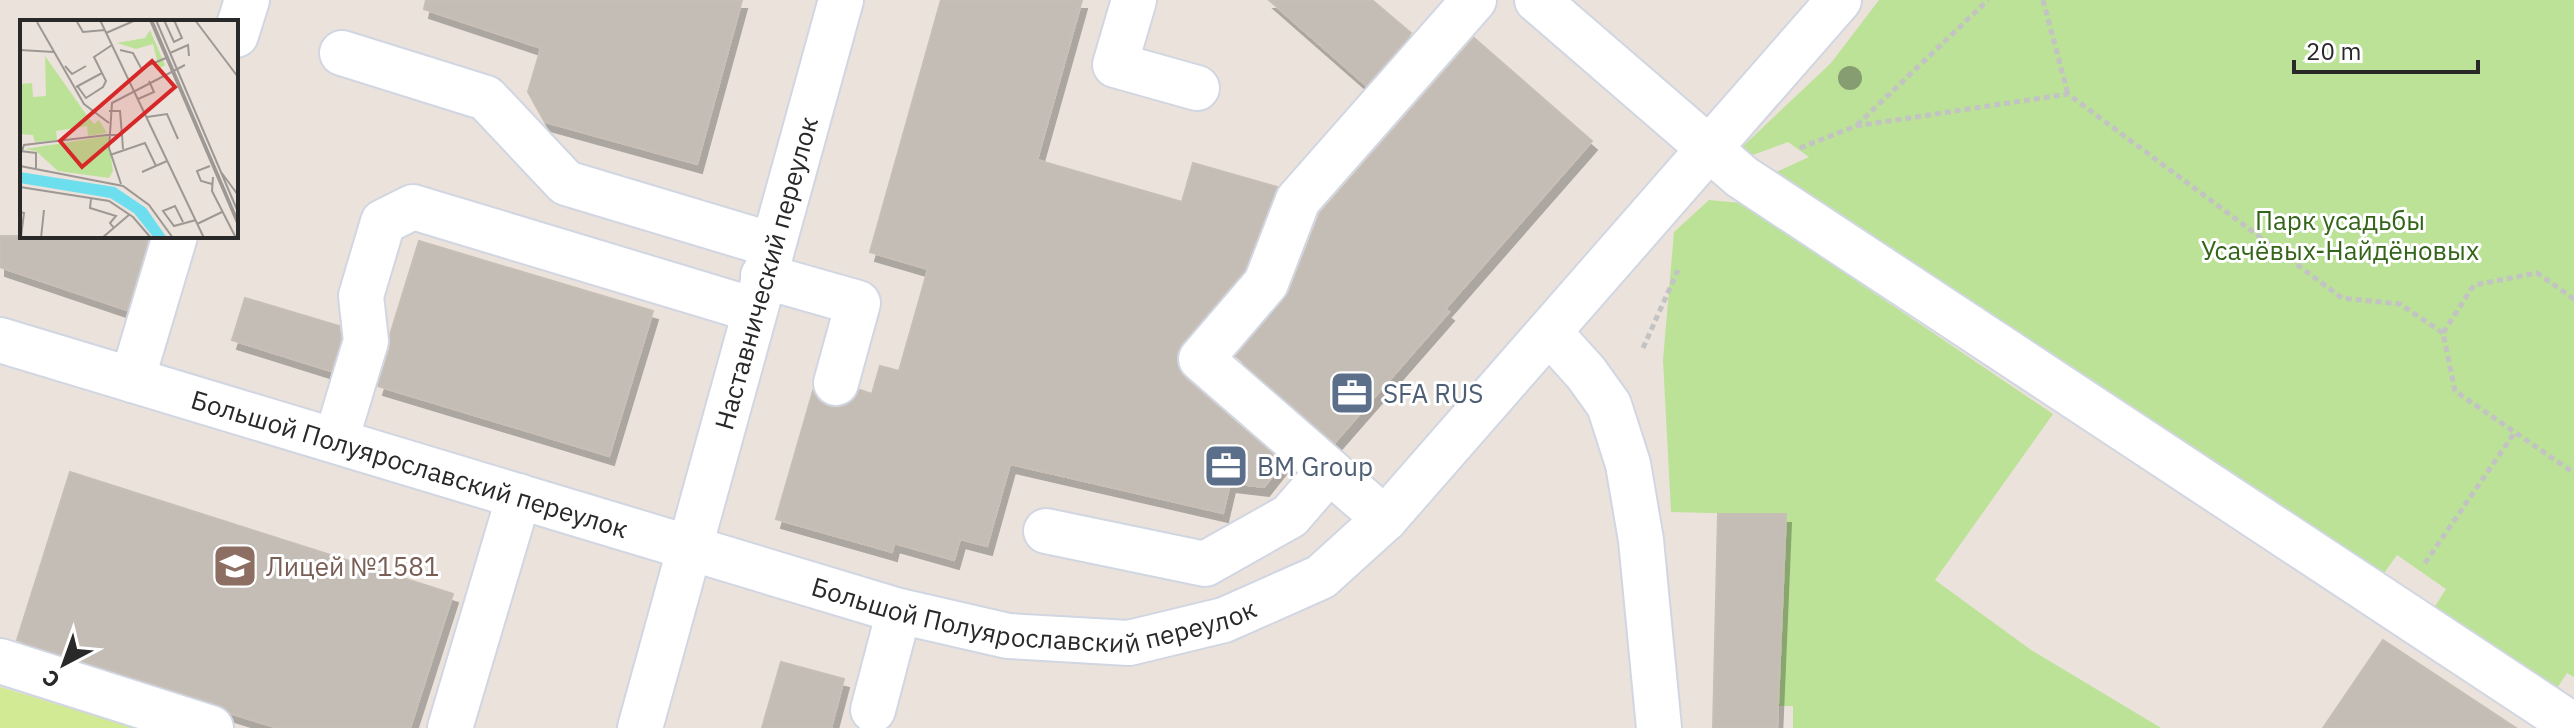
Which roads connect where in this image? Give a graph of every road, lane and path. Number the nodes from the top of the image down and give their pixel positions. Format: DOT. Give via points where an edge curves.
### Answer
graph roads {
  1 [pos="247,0"];
  2 [pos="841,0"];
  3 [pos="1134,0"];
  4 [pos="1474,0"];
  5 [pos="1537,0"];
  6 [pos="1839,0"];
  7 [pos="1988,0"];
  8 [pos="2043,0"];
  9 [pos="238,29"];
  10 [pos="342,53"];
  11 [pos="1197,88"];
  12 [pos="2068,94"];
  13 [pos="1856,126"];
  14 [pos="1726,163"];
  15 [pos="174,238"];
  16 [pos="1684,258"];
  17 [pos="763,277"];
  18 [pos="2574,299"];
  19 [pos="1550,333"];
  20 [pos="2443,333"];
  21 [pos="0,340"];
  22 [pos="1643,348"];
  23 [pos="132,380"];
  24 [pos="836,383"];
  25 [pos="2515,432"];
  26 [pos="336,440"];
  27 [pos="1329,471"];
  28 [pos="2574,473"];
  29 [pos="519,496"];
  30 [pos="1385,519"];
  31 [pos="1046,531"];
  32 [pos="689,546"];
  33 [pos="2394,607"];
  34 [pos="899,611"];
  35 [pos="0,661"];
  36 [pos="873,710"];
  37 [pos="2574,726"];
  38 [pos="211,728"];
  39 [pos="450,728"];
  40 [pos="640,728"];
  41 [pos="1659,728"];
  1 -- 9 [label="street"];
  2 -- 17 [label="street, Наставнический переулок"];
  3 -- 11 [label="street" via="1115,65"];
  4 -- 27 [label="street" via="1298,200 1266,283 1201,359"];
  5 -- 14 [label="street"];
  6 -- 14 [label="street, Большой Полуярославский переулок"];
  7 -- 13 [label="path"];
  8 -- 12 [label="path"];
  10 -- 17 [label="street" via="486,98 566,183"];
  12 -- 13 [label="path"];
  12 -- 20 [label="path" via="2342,298 2400,304"];
  13 -- 14 [label="path"];
  14 -- 19 [label="street, Большой Полуярославский переулок"];
  14 -- 33 [label="street"];
  15 -- 23 [label="street"];
  16 -- 22 [label="path"];
  17 -- 24 [label="street" via="858,303"];
  17 -- 26 [label="street" via="413,207 383,222 361,296 366,341"];
  17 -- 32 [label="street, Наставнический переулок"];
  18 -- 20 [label="path" via="2537,273 2474,285"];
  19 -- 30 [label="street, Большой Полуярославский переулок"];
  19 -- 41 [label="street" via="1609,405 1628,464 1641,540"];
  20 -- 25 [label="path" via="2455,391"];
  21 -- 23 [label="street, Большой Полуярославский переулок"];
  23 -- 26 [label="street, Большой Полуярославский переулок"];
  25 -- 28 [label="path"];
  25 -- 33 [label="path"];
  26 -- 29 [label="street, Большой Полуярославский переулок"];
  27 -- 30 [label="street"];
  27 -- 31 [label="street" via="1290,516 1205,564"];
  29 -- 32 [label="street, Большой Полуярославский переулок"];
  29 -- 39 [label="street"];
  30 -- 34 [label="street, Большой Полуярославский переулок" via="1321,577 1224,620 1129,643 1008,636"];
  32 -- 34 [label="street, Большой Полуярославский переулок"];
  32 -- 40 [label="street, Наставнический переулок"];
  33 -- 37 [label="street"];
  34 -- 36 [label="street"];
  35 -- 38 [label="street"];
}
